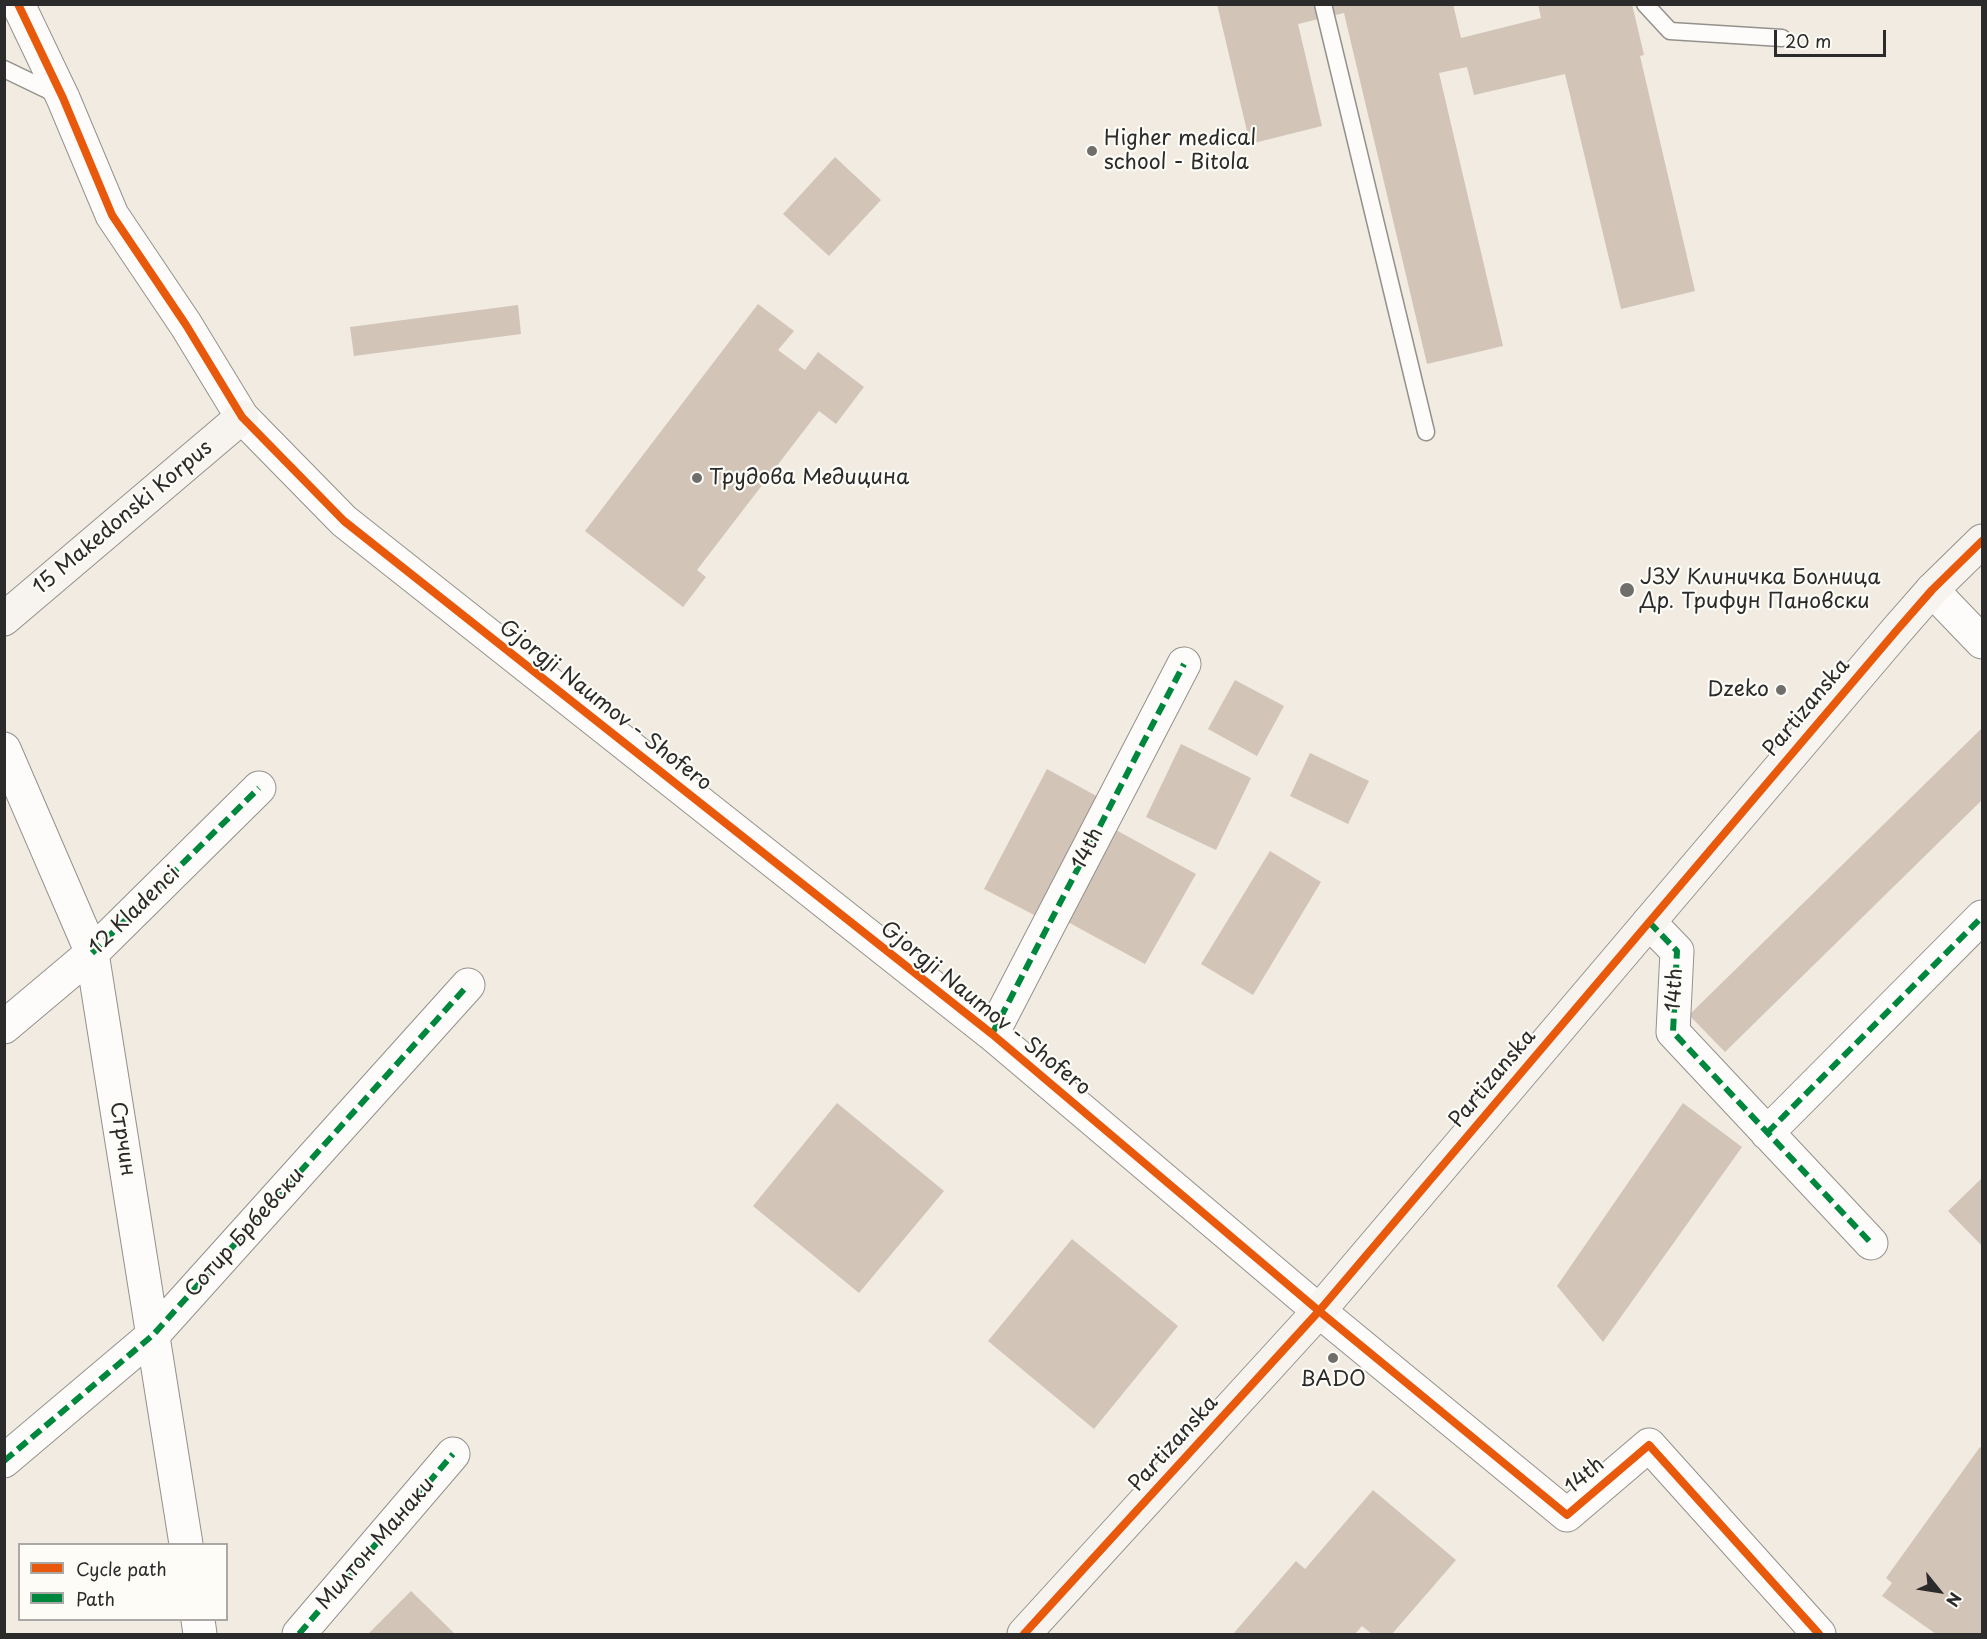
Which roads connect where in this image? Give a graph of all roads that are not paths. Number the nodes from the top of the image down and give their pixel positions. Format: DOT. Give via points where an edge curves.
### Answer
graph roads {
  1 [pos="18,4"];
  2 [pos="1323,4"];
  3 [pos="1645,4"];
  4 [pos="1782,38"];
  5 [pos="4,69"];
  6 [pos="63,98"];
  7 [pos="243,417"];
  8 [pos="1426,432"];
  9 [pos="1983,541"];
  10 [pos="1932,590"];
  11 [pos="4,619"];
  12 [pos="1983,642"];
  13 [pos="1184,664"];
  14 [pos="4,749"];
  15 [pos="259,788"];
  16 [pos="1983,916"];
  17 [pos="1650,922"];
  18 [pos="92,953"];
  19 [pos="468,985"];
  20 [pos="4,1026"];
  21 [pos="992,1034"];
  22 [pos="1767,1133"];
  23 [pos="1871,1243"];
  24 [pos="1319,1311"];
  25 [pos="153,1335"];
  26 [pos="453,1454"];
  27 [pos="4,1461"];
  28 [pos="186,1543"];
  29 [pos="298,1635"];
  30 [pos="1024,1635"];
  31 [pos="1819,1635"];
  1 -- 6 [label="street, Gjorgji Naumov - Shofero"];
  2 -- 8 [label="lane"];
  3 -- 4 [label="lane" via="1670,31"];
  5 -- 6 [label="lane"];
  6 -- 7 [label="street, Gjorgji Naumov - Shofero" via="112,215"];
  7 -- 11 [label="street, 15 Makedonski Korpus"];
  7 -- 21 [label="street, Gjorgji Naumov - Shofero" via="344,521"];
  9 -- 10 [label="street, Partizanska"];
  10 -- 12 [label="street"];
  10 -- 17 [label="street, Partizanska"];
  13 -- 21 [label="street, 14th"];
  14 -- 18 [label="street, Стрчин"];
  15 -- 18 [label="street, 12 Kladenci"];
  16 -- 22 [label="street"];
  17 -- 22 [label="street, 14th" via="1677,951 1673,1032"];
  17 -- 24 [label="street, Partizanska"];
  18 -- 20 [label="street, 12 Kladenci"];
  18 -- 25 [label="street, Стрчин"];
  19 -- 25 [label="street, Сотир Брбевски"];
  21 -- 24 [label="street, Gjorgji Naumov - Shofero"];
  22 -- 23 [label="street, 14th"];
  24 -- 30 [label="street, Partizanska"];
  24 -- 31 [label="street, 14th" via="1567,1515 1649,1445"];
  25 -- 27 [label="street, Сотир Брбевски"];
  25 -- 28 [label="street, Стрчин"];
  26 -- 29 [label="street, Милтон Манаки"];
}
